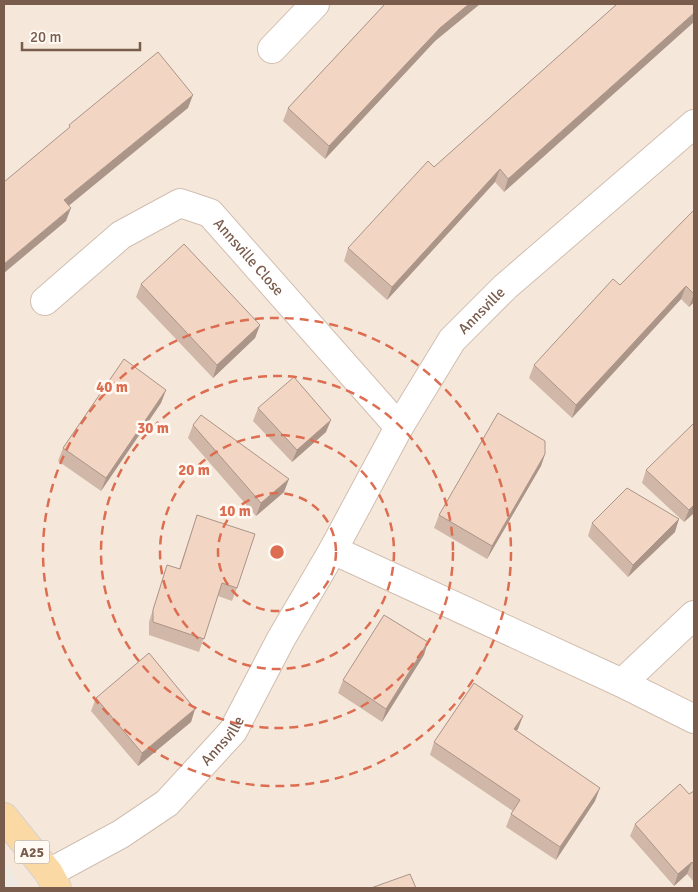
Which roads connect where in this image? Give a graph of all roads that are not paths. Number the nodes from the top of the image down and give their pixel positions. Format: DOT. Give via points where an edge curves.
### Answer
graph roads {
  1 [pos="315,4"];
  2 [pos="272,49"];
  3 [pos="694,124"];
  4 [pos="45,301"];
  5 [pos="400,427"];
  6 [pos="333,550"];
  7 [pos="694,615"];
  8 [pos="622,682"];
  9 [pos="694,719"];
  10 [pos="4,817"];
  11 [pos="53,881"];
  1 -- 2 [label="street"];
  3 -- 5 [label="street, Annsville" via="505,287 452,340"];
  4 -- 5 [label="street, Annsville Close" via="121,235 180,203 210,213"];
  5 -- 6 [label="street, Annsville"];
  6 -- 8 [label="street"];
  6 -- 11 [label="street, Annsville" via="233,731 167,804"];
  7 -- 8 [label="street"];
  8 -- 9 [label="street"];
  10 -- 11 [label="main road, A25"];
}
